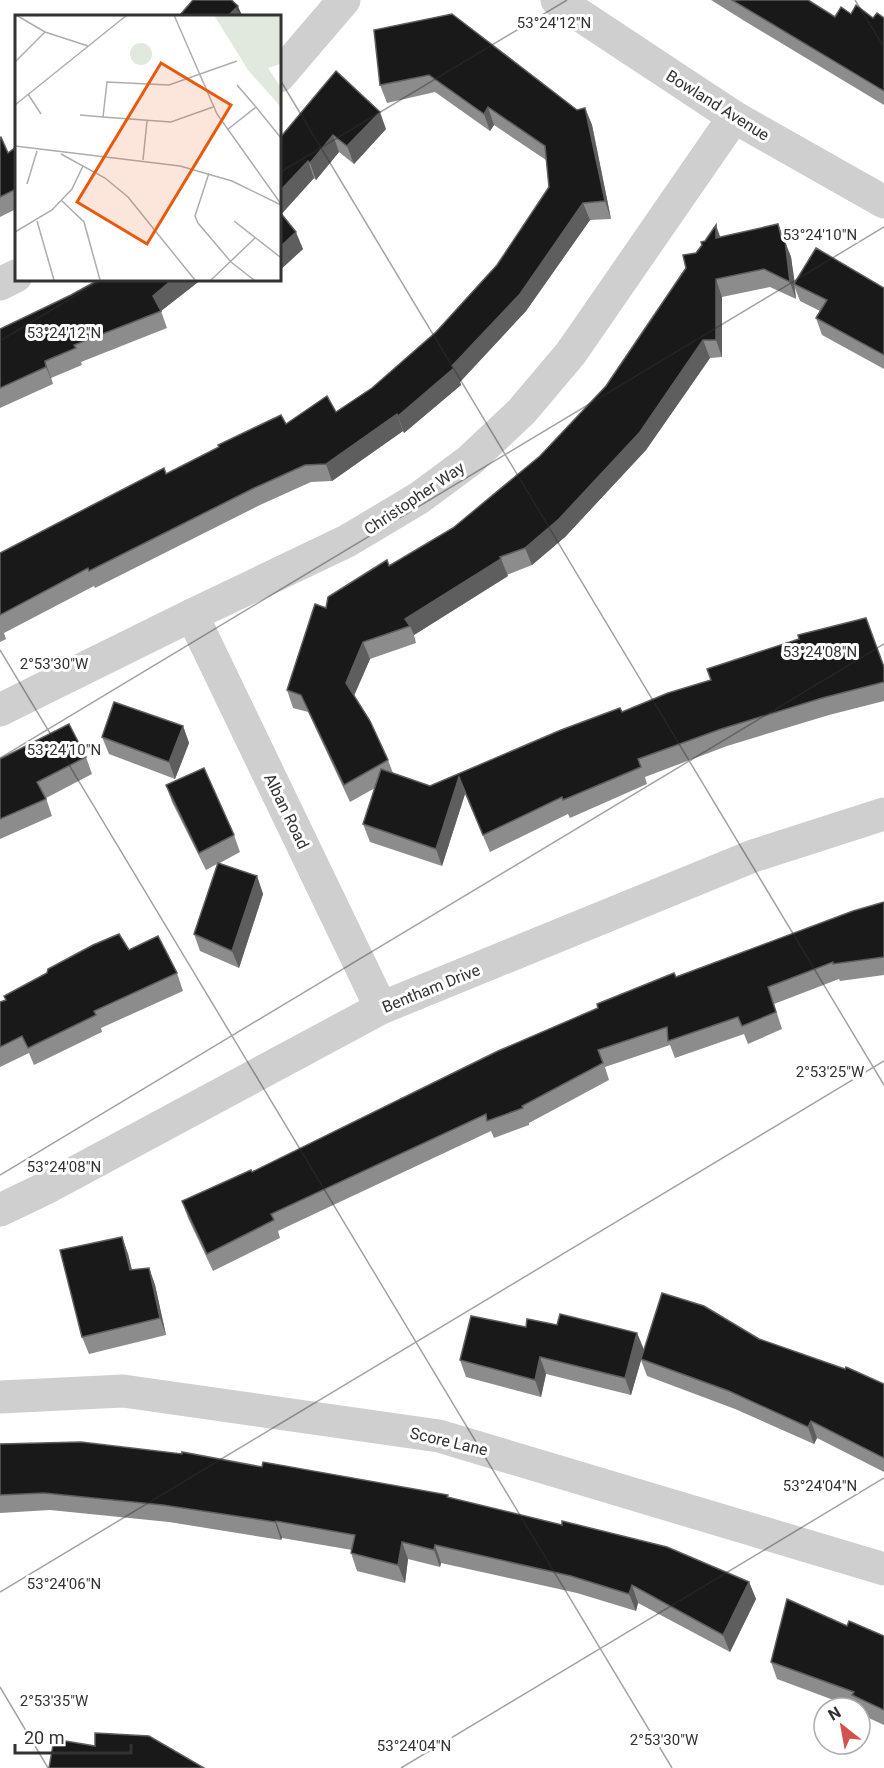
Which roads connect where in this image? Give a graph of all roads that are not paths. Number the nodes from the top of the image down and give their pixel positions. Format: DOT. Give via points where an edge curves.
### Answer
graph roads {
  1 [pos="344,0"];
  2 [pos="557,0"];
  3 [pos="280,75"];
  4 [pos="734,117"];
  5 [pos="884,202"];
  6 [pos="15,276"];
  7 [pos="0,284"];
  8 [pos="192,615"];
  9 [pos="0,710"];
  10 [pos="884,814"];
  11 [pos="381,1008"];
  12 [pos="0,1210"];
  13 [pos="0,1397"];
  14 [pos="884,1569"];
  1 -- 3 [label="street"];
  2 -- 4 [label="street, Bowland Avenue"];
  4 -- 5 [label="street, Bowland Avenue"];
  4 -- 8 [label="street, Christopher Way" via="571,353 522,411 469,461 419,498 347,542"];
  6 -- 7 [label="street"];
  8 -- 9 [label="street, Christopher Way"];
  8 -- 11 [label="street, Alban Road"];
  10 -- 11 [label="street, Bentham Drive" via="753,856"];
  11 -- 12 [label="street, Bentham Drive"];
  13 -- 14 [label="street, Score Lane" via="123,1391 439,1436"];
}
